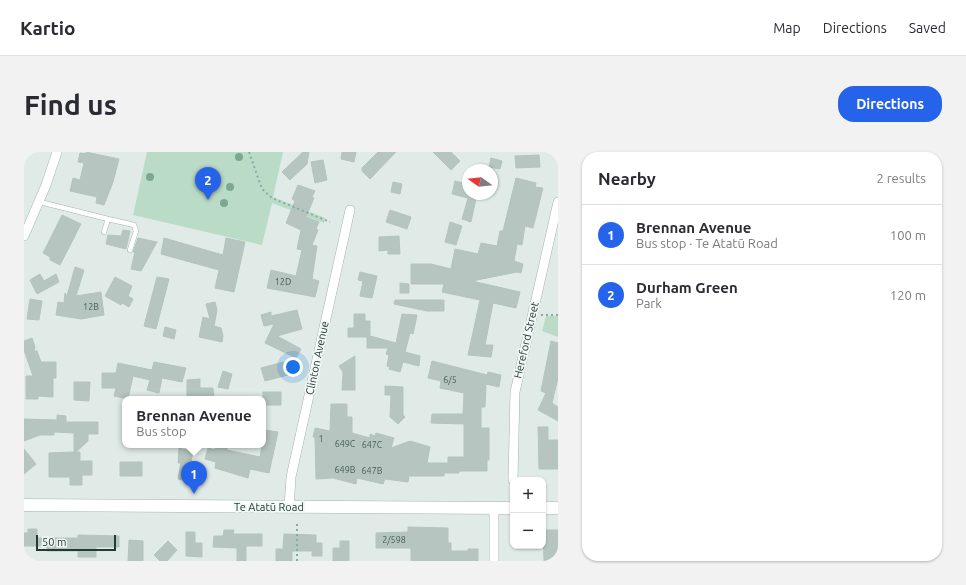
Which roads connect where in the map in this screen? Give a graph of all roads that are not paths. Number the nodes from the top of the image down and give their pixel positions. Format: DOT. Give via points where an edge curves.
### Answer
graph roads {
  1 [pos="57,152"];
  2 [pos="40,202"];
  3 [pos="558,202"];
  4 [pos="350,210"];
  5 [pos="108,219"];
  6 [pos="104,232"];
  7 [pos="24,236"];
  8 [pos="130,250"];
  9 [pos="513,477"];
  10 [pos="24,505"];
  11 [pos="289,507"];
  12 [pos="494,508"];
  13 [pos="510,508"];
  14 [pos="546,508"];
  15 [pos="558,508"];
  16 [pos="494,561"];
  1 -- 2 [label="street"];
  2 -- 5 [label="lane"];
  2 -- 7 [label="street"];
  3 -- 9 [label="street, Hereford Street" via="515,392"];
  4 -- 11 [label="street, Clinton Avenue" via="291,477"];
  5 -- 6 [label="lane"];
  5 -- 8 [label="lane" via="134,225 136,232"];
  10 -- 11 [label="main road, Te Atatū Road"];
  11 -- 12 [label="main road, Te Atatū Road"];
  12 -- 13 [label="main road, Te Atatū Road"];
  12 -- 16 [label="street"];
  14 -- 15 [label="main road"];
}
